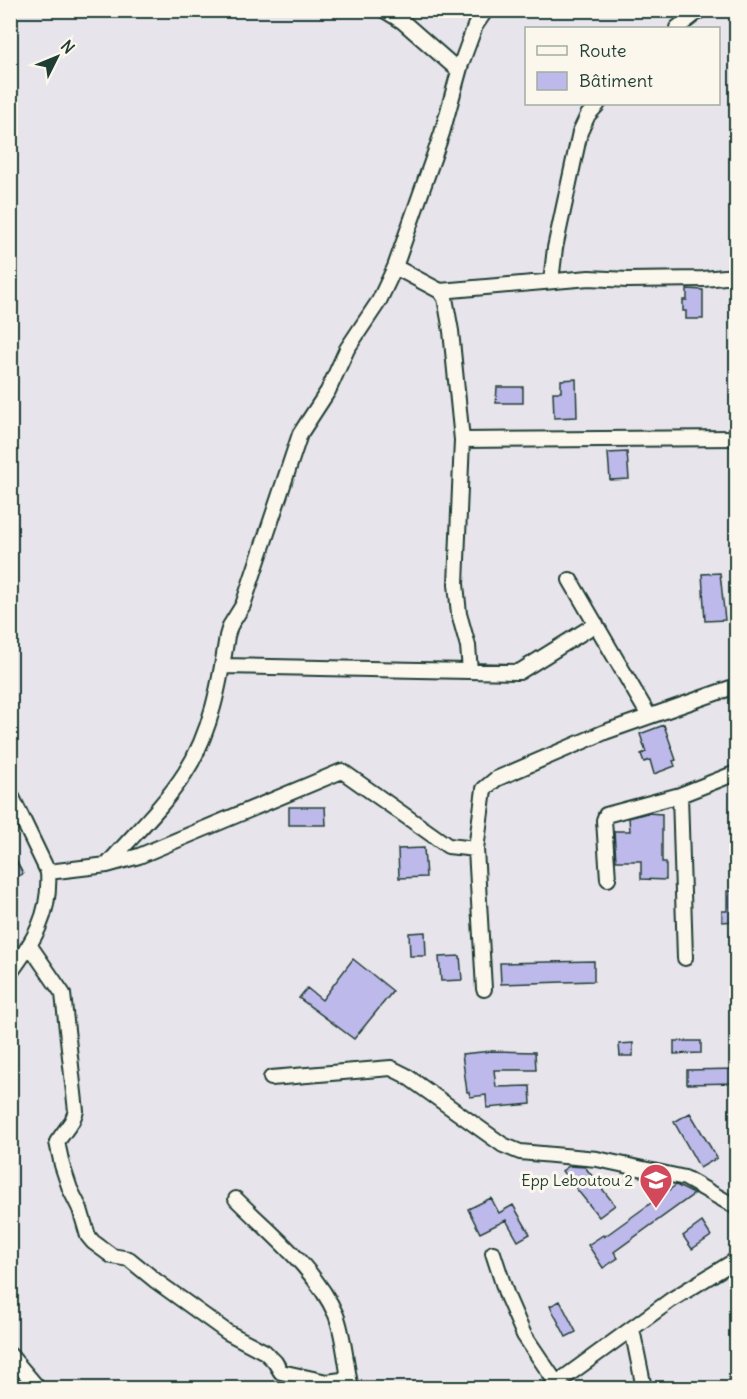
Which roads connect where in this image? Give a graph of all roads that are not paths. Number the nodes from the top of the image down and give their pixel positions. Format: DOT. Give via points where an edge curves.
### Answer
graph roads {
  1 [pos="384,10"];
  2 [pos="486,10"];
  3 [pos="700,10"];
  4 [pos="678,27"];
  5 [pos="459,71"];
  6 [pos="597,105"];
  7 [pos="395,267"];
  8 [pos="736,276"];
  9 [pos="551,281"];
  10 [pos="440,291"];
  11 [pos="736,438"];
  12 [pos="462,440"];
  13 [pos="570,580"];
  14 [pos="596,624"];
  15 [pos="222,666"];
  16 [pos="470,671"];
  17 [pos="736,686"];
  18 [pos="650,716"];
  19 [pos="736,773"];
  20 [pos="10,794"];
  21 [pos="680,795"];
  22 [pos="476,849"];
  23 [pos="107,865"];
  24 [pos="48,872"];
  25 [pos="608,879"];
  26 [pos="30,946"];
  27 [pos="685,958"];
  28 [pos="10,973"];
  29 [pos="483,989"];
  30 [pos="271,1078"];
  31 [pos="236,1199"];
  32 [pos="736,1207"];
  33 [pos="493,1253"];
  34 [pos="736,1260"];
  35 [pos="632,1329"];
  36 [pos="10,1355"];
  37 [pos="350,1384"];
  38 [pos="554,1386"];
  39 [pos="38,1389"];
  40 [pos="644,1389"];
  1 -- 5 [label="street"];
  2 -- 5 [label="street"];
  3 -- 4 [label="street"];
  5 -- 7 [label="street" via="442,133"];
  6 -- 9 [label="street" via="580,132"];
  7 -- 10 [label="street"];
  7 -- 15 [label="street" via="300,434 243,605 230,626"];
  8 -- 9 [label="street"];
  9 -- 10 [label="street"];
  10 -- 12 [label="street" via="451,331"];
  11 -- 12 [label="street"];
  12 -- 16 [label="street" via="456,584"];
  13 -- 14 [label="street"];
  14 -- 16 [label="street" via="525,670"];
  14 -- 18 [label="street"];
  15 -- 16 [label="street"];
  15 -- 23 [label="street" via="202,741 186,772"];
  17 -- 18 [label="street"];
  18 -- 22 [label="street" via="496,779 484,789"];
  19 -- 21 [label="street"];
  20 -- 24 [label="street"];
  21 -- 25 [label="street" via="606,815"];
  21 -- 27 [label="street"];
  22 -- 23 [label="street" via="448,846 342,771 139,856"];
  22 -- 29 [label="street"];
  23 -- 24 [label="street"];
  24 -- 26 [label="street" via="46,905"];
  26 -- 28 [label="street"];
  26 -- 37 [label="street" via="63,994 76,1111 57,1142 88,1236 105,1252 139,1266 227,1332 265,1352 281,1372"];
  30 -- 32 [label="street" via="391,1068 503,1145 520,1152 597,1159 685,1178"];
  31 -- 37 [label="street" via="323,1290 337,1317"];
  33 -- 38 [label="street" via="524,1335"];
  34 -- 35 [label="street"];
  35 -- 38 [label="street"];
  35 -- 40 [label="street"];
  36 -- 39 [label="street"];
}
